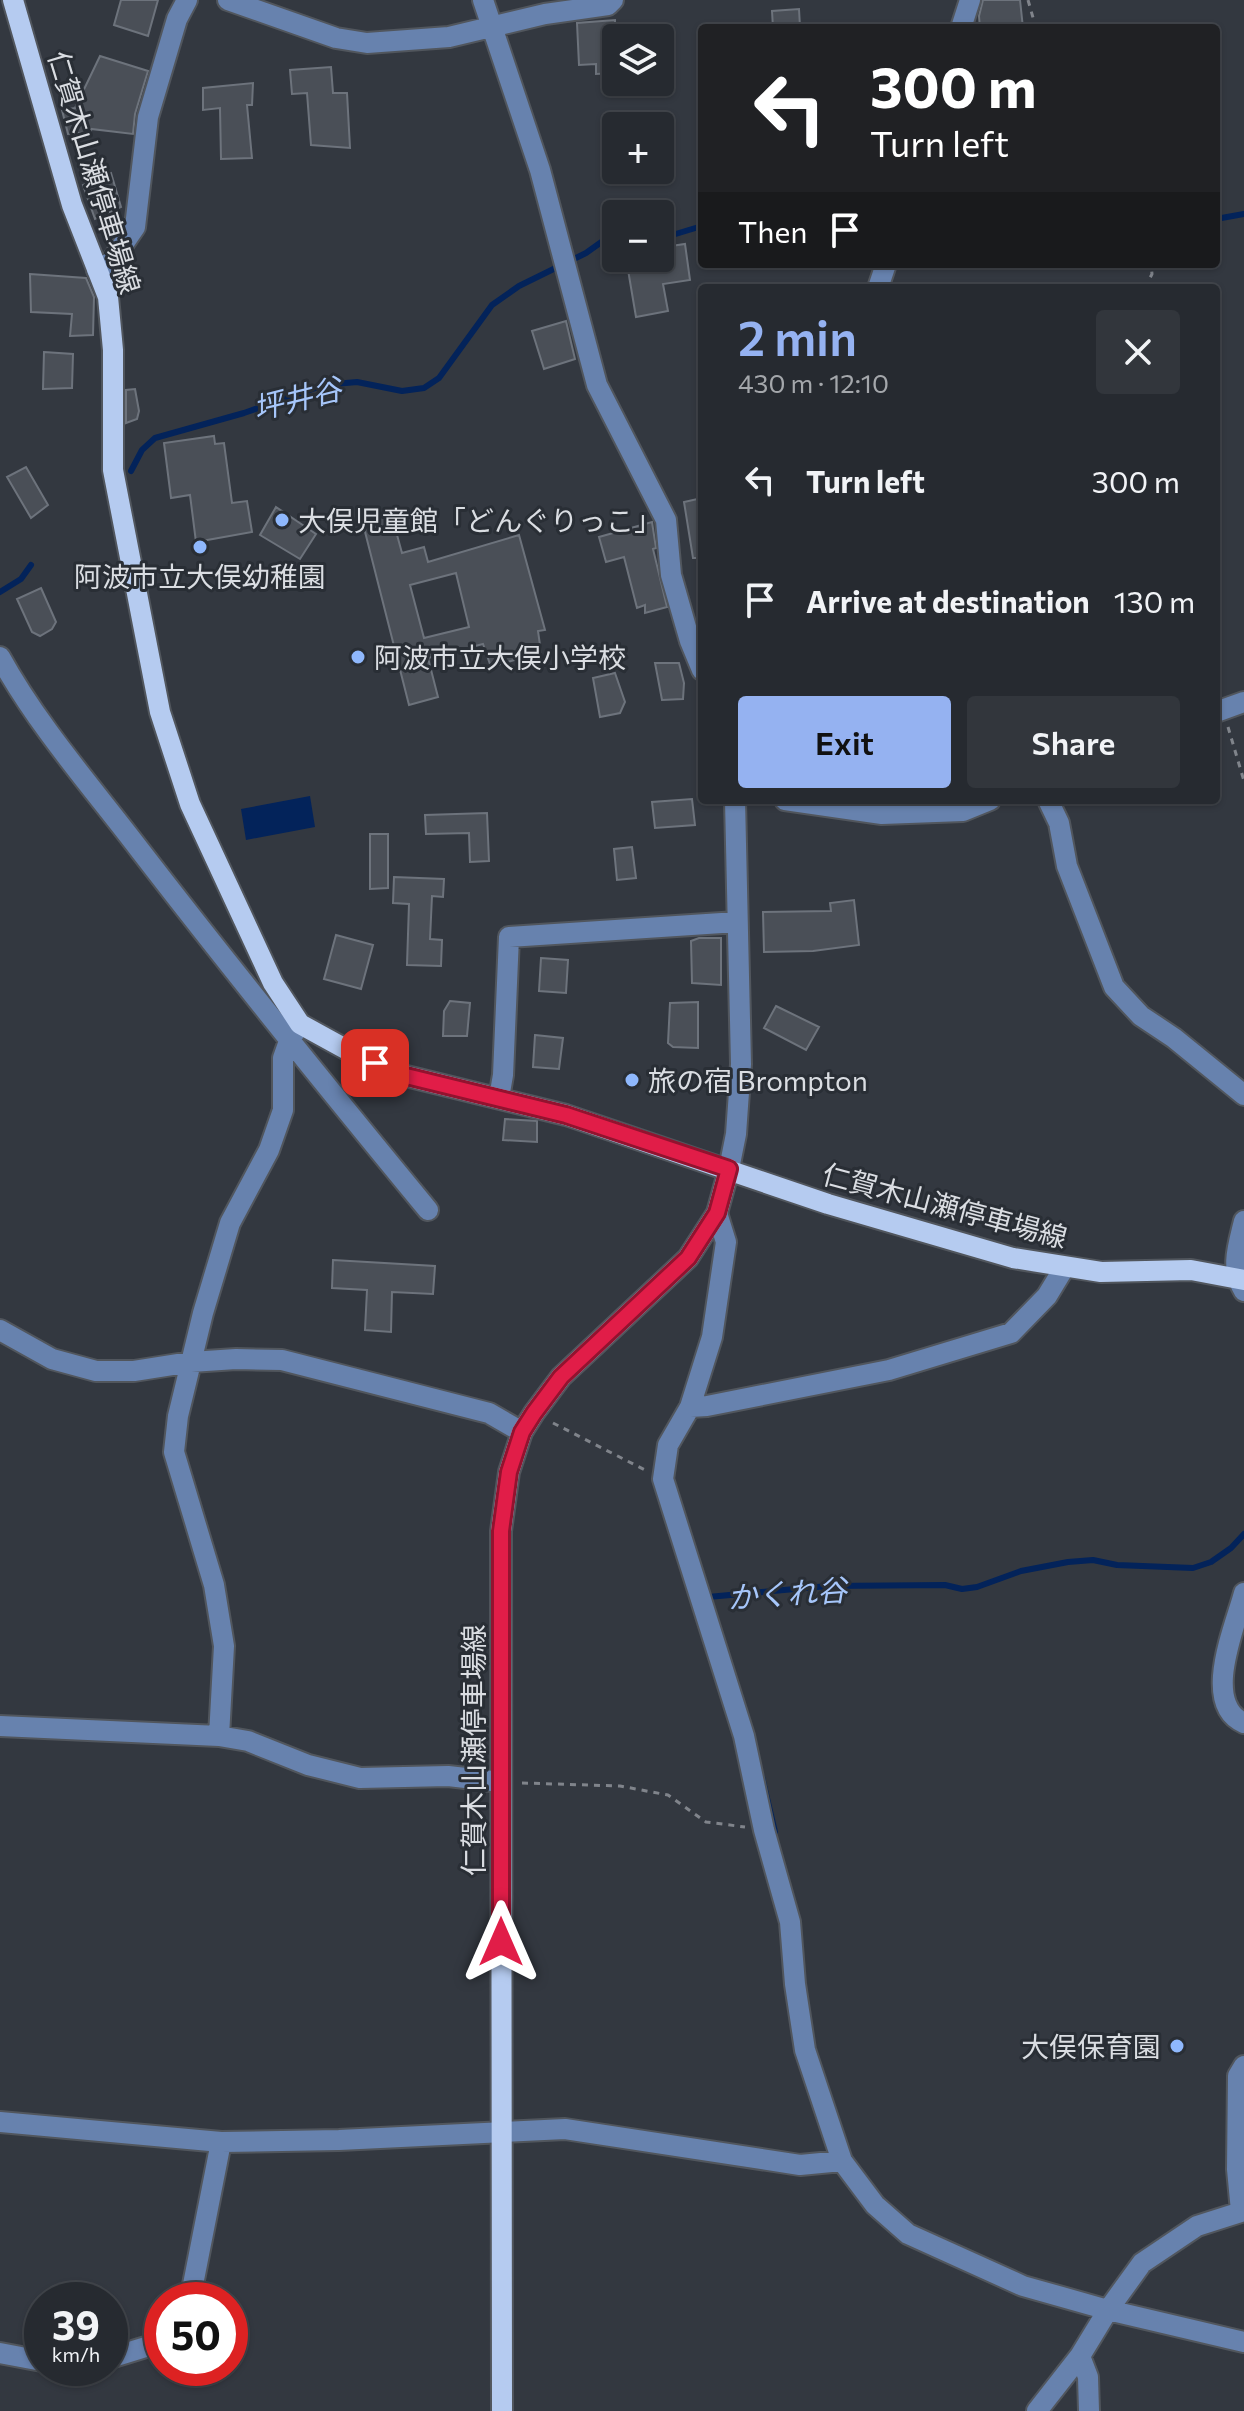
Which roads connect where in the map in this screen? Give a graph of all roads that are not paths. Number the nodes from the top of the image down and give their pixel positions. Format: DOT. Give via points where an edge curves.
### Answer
graph roads {
  1 [pos="13,0"];
  2 [pos="187,0"];
  3 [pos="228,0"];
  4 [pos="483,0"];
  5 [pos="613,0"];
  6 [pos="970,0"];
  7 [pos="962,24"];
  8 [pos="492,27"];
  9 [pos="97,270"];
  10 [pos="0,657"];
  11 [pos="698,660"];
  12 [pos="1244,702"];
  13 [pos="1220,710"];
  14 [pos="735,804"];
  15 [pos="813,804"];
  16 [pos="980,804"];
  17 [pos="1050,804"];
  18 [pos="737,922"];
  19 [pos="294,1032"];
  20 [pos="1244,1095"];
  21 [pos="499,1098"];
  22 [pos="729,1169"];
  23 [pos="428,1210"];
  24 [pos="717,1213"];
  25 [pos="1244,1221"];
  26 [pos="1064,1268"];
  27 [pos="1241,1283"];
  28 [pos="0,1330"];
  29 [pos="191,1362"];
  30 [pos="690,1407"];
  31 [pos="522,1432"];
  32 [pos="1244,1593"];
  33 [pos="1244,1723"];
  34 [pos="0,1726"];
  35 [pos="219,1736"];
  36 [pos="501,1782"];
  37 [pos="1244,2066"];
  38 [pos="0,2122"];
  39 [pos="501,2133"];
  40 [pos="221,2142"];
  41 [pos="842,2161"];
  42 [pos="1242,2211"];
  43 [pos="194,2282"];
  44 [pos="1108,2310"];
  45 [pos="1244,2342"];
  46 [pos="0,2353"];
  47 [pos="1080,2356"];
  48 [pos="24,2358"];
  49 [pos="502,2411"];
  50 [pos="1037,2411"];
  51 [pos="1089,2411"];
  1 -- 9 [label="main road, 仁賀木山瀬停車場線" via="72,205"];
  2 -- 9 [label="street" via="148,117 135,227 111,262"];
  3 -- 8 [label="street" via="336,38 367,43 449,37"];
  4 -- 8 [label="street"];
  5 -- 8 [label="street"];
  6 -- 7 [label="street"];
  8 -- 11 [label="street" via="540,170 597,385 666,520 671,575"];
  9 -- 19 [label="main road, 仁賀木山瀬停車場線" via="112,323 113,470 160,712 190,804"];
  10 -- 19 [label="street" via="21,696"];
  12 -- 13 [label="street"];
  14 -- 18 [label="street"];
  15 -- 16 [label="street" via="882,814 963,811"];
  17 -- 20 [label="street" via="1067,866 1114,987 1141,1016"];
  18 -- 21 [label="street" via="509,937"];
  18 -- 22 [label="street" via="741,1064"];
  19 -- 21 [label="main road, 仁賀木山瀬停車場線" via="398,1074"];
  19 -- 23 [label="street"];
  19 -- 29 [label="street" via="283,1058 283,1110 269,1150 230,1223"];
  21 -- 22 [label="main road, 仁賀木山瀬停車場線"];
  22 -- 24 [label="main road, 仁賀木山瀬停車場線"];
  22 -- 26 [label="main road, 仁賀木山瀬停車場線" via="828,1204"];
  24 -- 30 [label="street" via="726,1242 712,1337"];
  24 -- 31 [label="main road, 仁賀木山瀬停車場線" via="688,1258 561,1377"];
  25 -- 27 [label="street" via="1236,1255"];
  26 -- 27 [label="main road, 仁賀木山瀬停車場線" via="1191,1270"];
  26 -- 30 [label="street" via="1047,1296 1011,1333 889,1370"];
  28 -- 29 [label="street" via="52,1359 96,1371"];
  29 -- 31 [label="street" via="282,1360 489,1413"];
  29 -- 35 [label="street" via="174,1452 214,1585 224,1646"];
  30 -- 41 [label="street" via="668,1445 663,1479 744,1736 790,1922 805,2050"];
  31 -- 36 [label="main road, 仁賀木山瀬停車場線" via="509,1472 501,1531"];
  32 -- 33 [label="street" via="1222,1672 1223,1703"];
  34 -- 35 [label="street"];
  35 -- 36 [label="street" via="360,1778 448,1776"];
  36 -- 39 [label="main road, 仁賀木山瀬停車場線"];
  37 -- 42 [label="street" via="1238,2076"];
  38 -- 40 [label="street"];
  39 -- 40 [label="street"];
  39 -- 41 [label="street" via="565,2129 800,2165"];
  39 -- 49 [label="main road, 仁賀木山瀬停車場線"];
  40 -- 43 [label="street"];
  41 -- 44 [label="street" via="875,2205 908,2234 1023,2286"];
  42 -- 44 [label="street" via="1197,2226 1142,2263"];
  44 -- 45 [label="street"];
  44 -- 47 [label="street"];
  46 -- 48 [label="street"];
  47 -- 50 [label="street"];
  47 -- 51 [label="street" via="1088,2377"];
}
